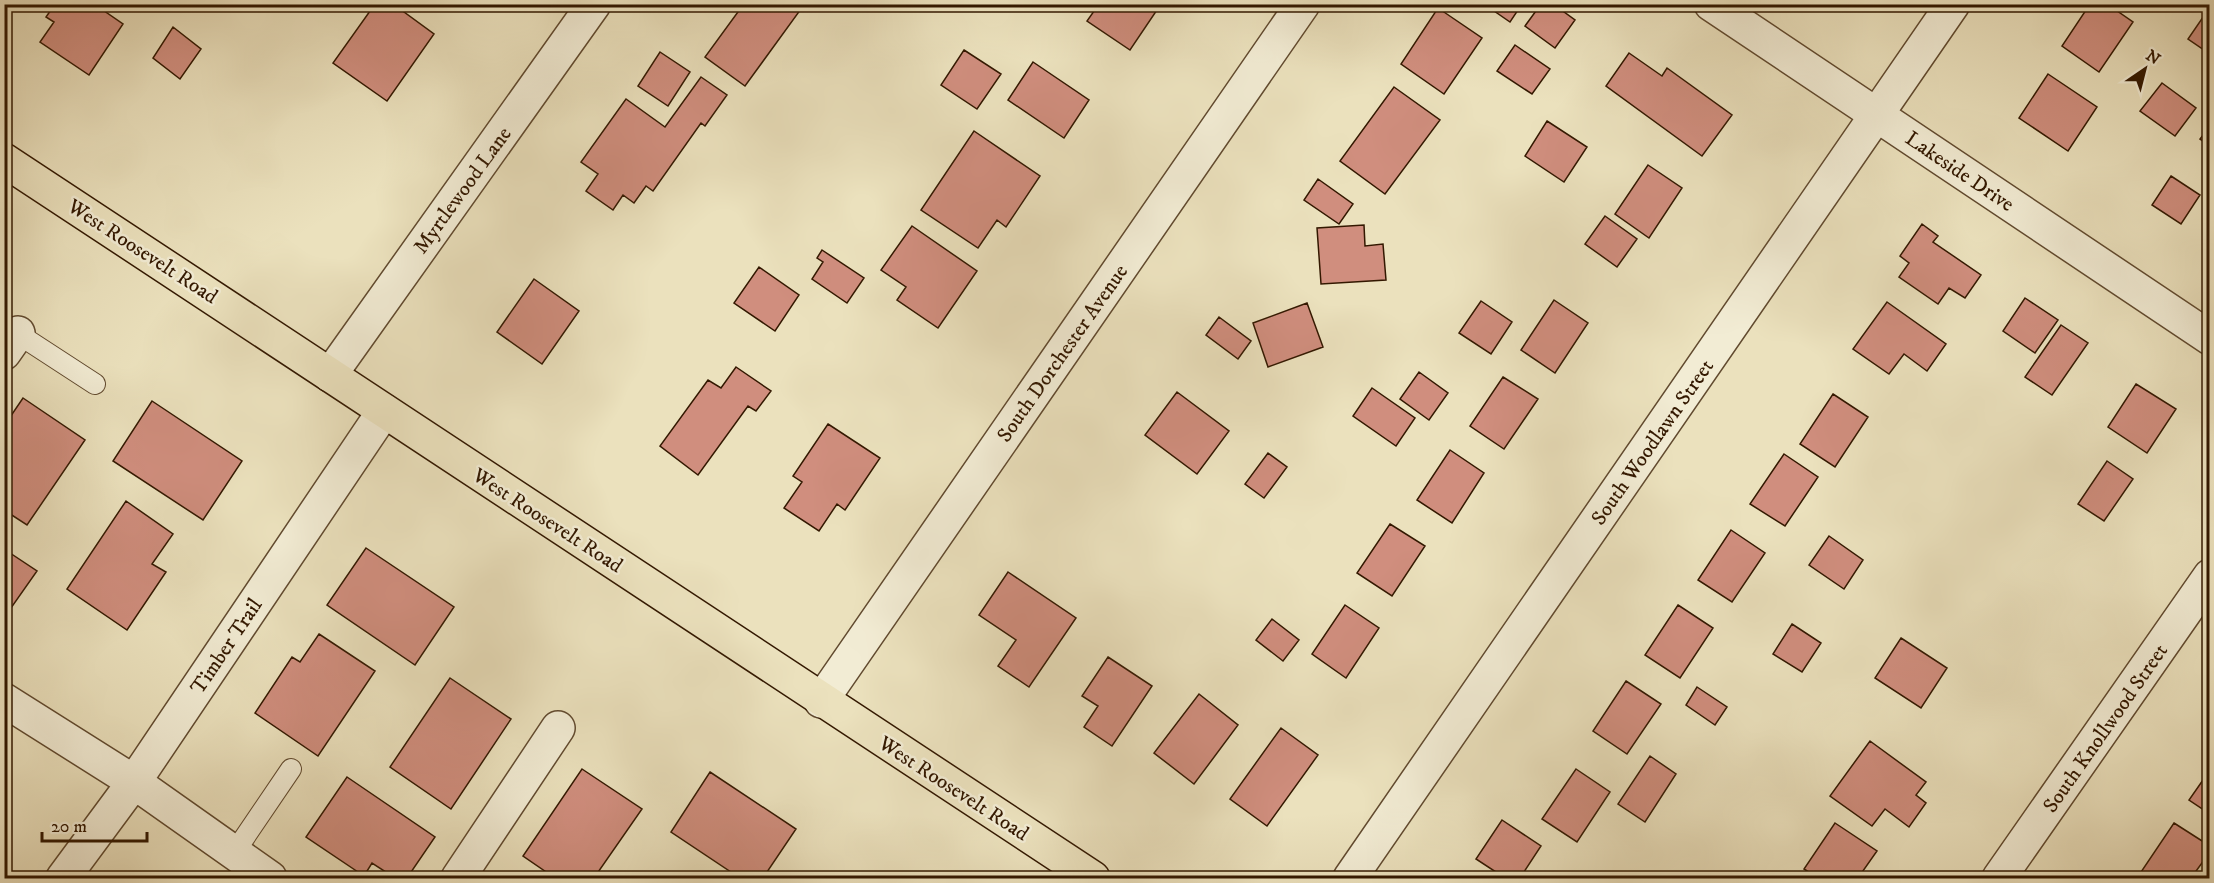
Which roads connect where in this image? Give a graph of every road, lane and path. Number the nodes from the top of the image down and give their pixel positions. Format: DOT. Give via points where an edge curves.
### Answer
graph roads {
  1 [pos="594,4"];
  2 [pos="1303,4"];
  3 [pos="1712,4"];
  4 [pos="1953,4"];
  5 [pos="1877,116"];
  6 [pos="4,160"];
  7 [pos="9,337"];
  8 [pos="2210,338"];
  9 [pos="330,375"];
  10 [pos="95,384"];
  11 [pos="384,411"];
  12 [pos="2210,576"];
  13 [pos="4,700"];
  14 [pos="822,701"];
  15 [pos="558,728"];
  16 [pos="291,769"];
  17 [pos="134,782"];
  18 [pos="234,853"];
  19 [pos="63,879"];
  20 [pos="270,879"];
  21 [pos="458,879"];
  22 [pos="1093,879"];
  23 [pos="1350,879"];
  24 [pos="2000,879"];
  1 -- 9 [label="street, Myrtlewood Lane"];
  2 -- 14 [label="street, South Dorchester Avenue"];
  3 -- 5 [label="street, Lakeside Drive"];
  4 -- 5 [label="street, South Woodlawn Street"];
  5 -- 8 [label="street, Lakeside Drive"];
  5 -- 23 [label="street, South Woodlawn Street"];
  6 -- 9 [label="main road, West Roosevelt Road"];
  7 -- 10 [label="lane"];
  9 -- 11 [label="main road, West Roosevelt Road"];
  11 -- 14 [label="main road, West Roosevelt Road"];
  11 -- 17 [label="street, Timber Trail"];
  12 -- 24 [label="street, South Knollwood Street"];
  13 -- 17 [label="street"];
  14 -- 22 [label="main road, West Roosevelt Road"];
  15 -- 21 [label="street"];
  16 -- 18 [label="lane"];
  17 -- 18 [label="street"];
  17 -- 19 [label="street, Timber Trail"];
  18 -- 20 [label="street"];
}
